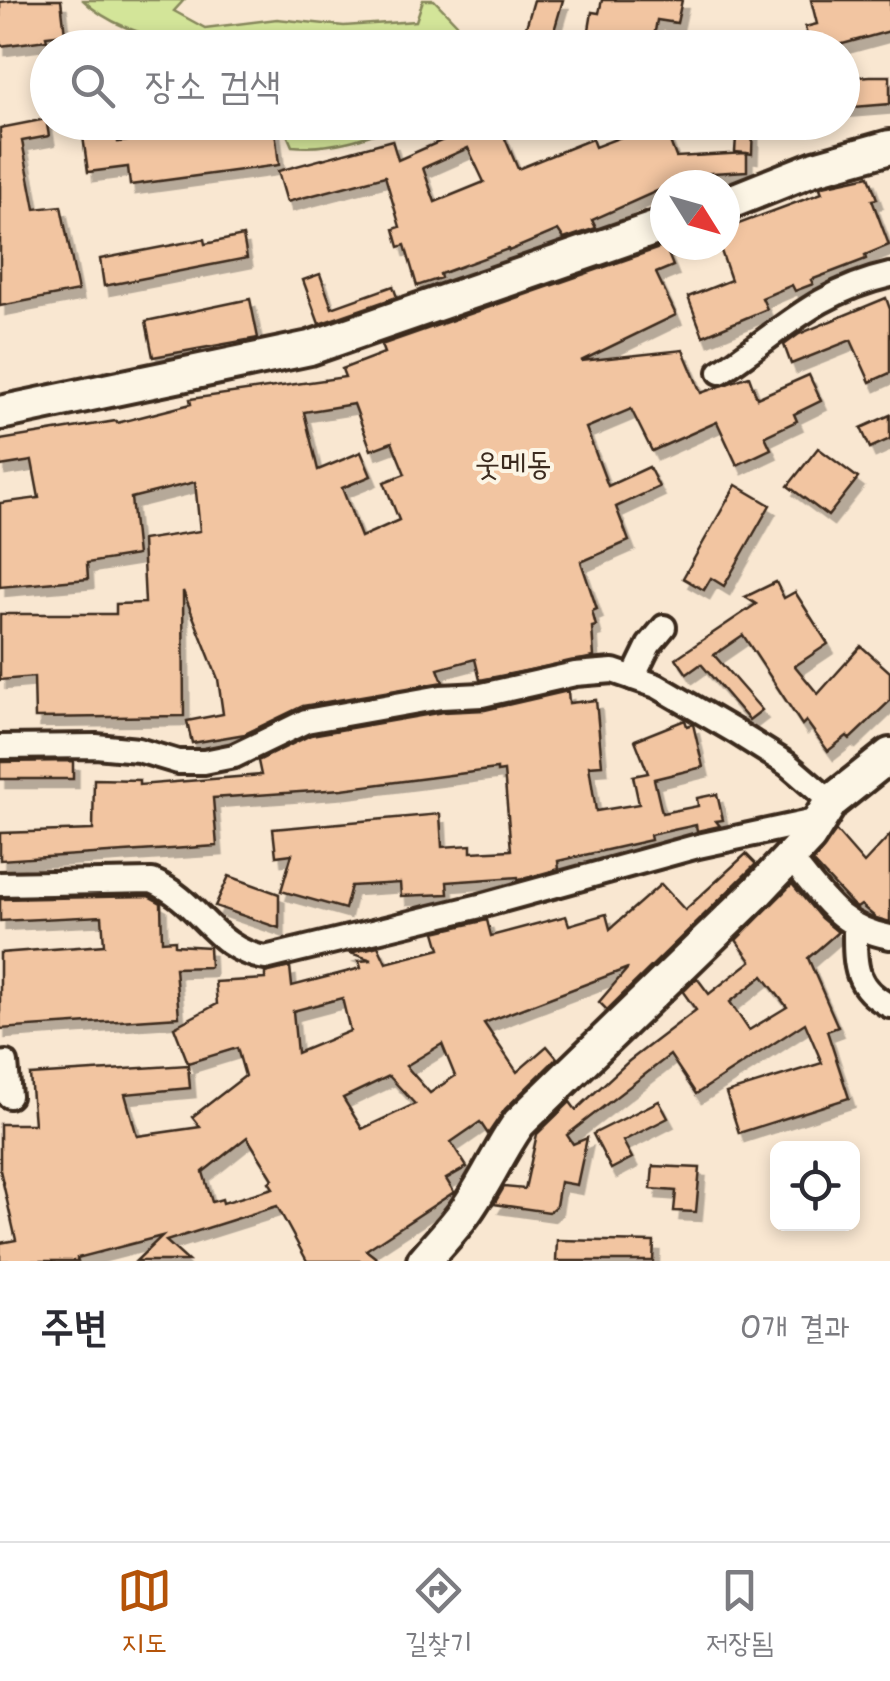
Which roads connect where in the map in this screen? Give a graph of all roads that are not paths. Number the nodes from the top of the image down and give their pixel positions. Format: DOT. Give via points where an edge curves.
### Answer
graph roads {
  1 [pos="890,148"];
  2 [pos="740,198"];
  3 [pos="650,230"];
  4 [pos="890,275"];
  5 [pos="720,372"];
  6 [pos="0,413"];
  7 [pos="664,627"];
  8 [pos="632,678"];
  9 [pos="0,746"];
  10 [pos="890,755"];
  11 [pos="825,811"];
  12 [pos="790,857"];
  13 [pos="0,884"];
  14 [pos="856,928"];
  15 [pos="890,937"];
  16 [pos="890,1006"];
  17 [pos="0,1064"];
  18 [pos="9,1096"];
  19 [pos="424,1261"];
  1 -- 2 [label="street"];
  3 -- 6 [label="street" via="310,348"];
  4 -- 5 [label="street" via="813,303"];
  7 -- 8 [label="street"];
  8 -- 9 [label="street" via="613,671 575,674 482,695 354,711 306,721 234,756 204,762 96,746"];
  8 -- 11 [label="street" via="787,764"];
  10 -- 11 [label="street"];
  11 -- 12 [label="street"];
  11 -- 13 [label="street" via="264,958 242,954 189,904 152,881"];
  12 -- 14 [label="street"];
  12 -- 19 [label="street" via="520,1123 465,1212"];
  14 -- 15 [label="street"];
  14 -- 16 [label="street" via="861,985"];
  17 -- 18 [label="street" via="6,1063"];
}
